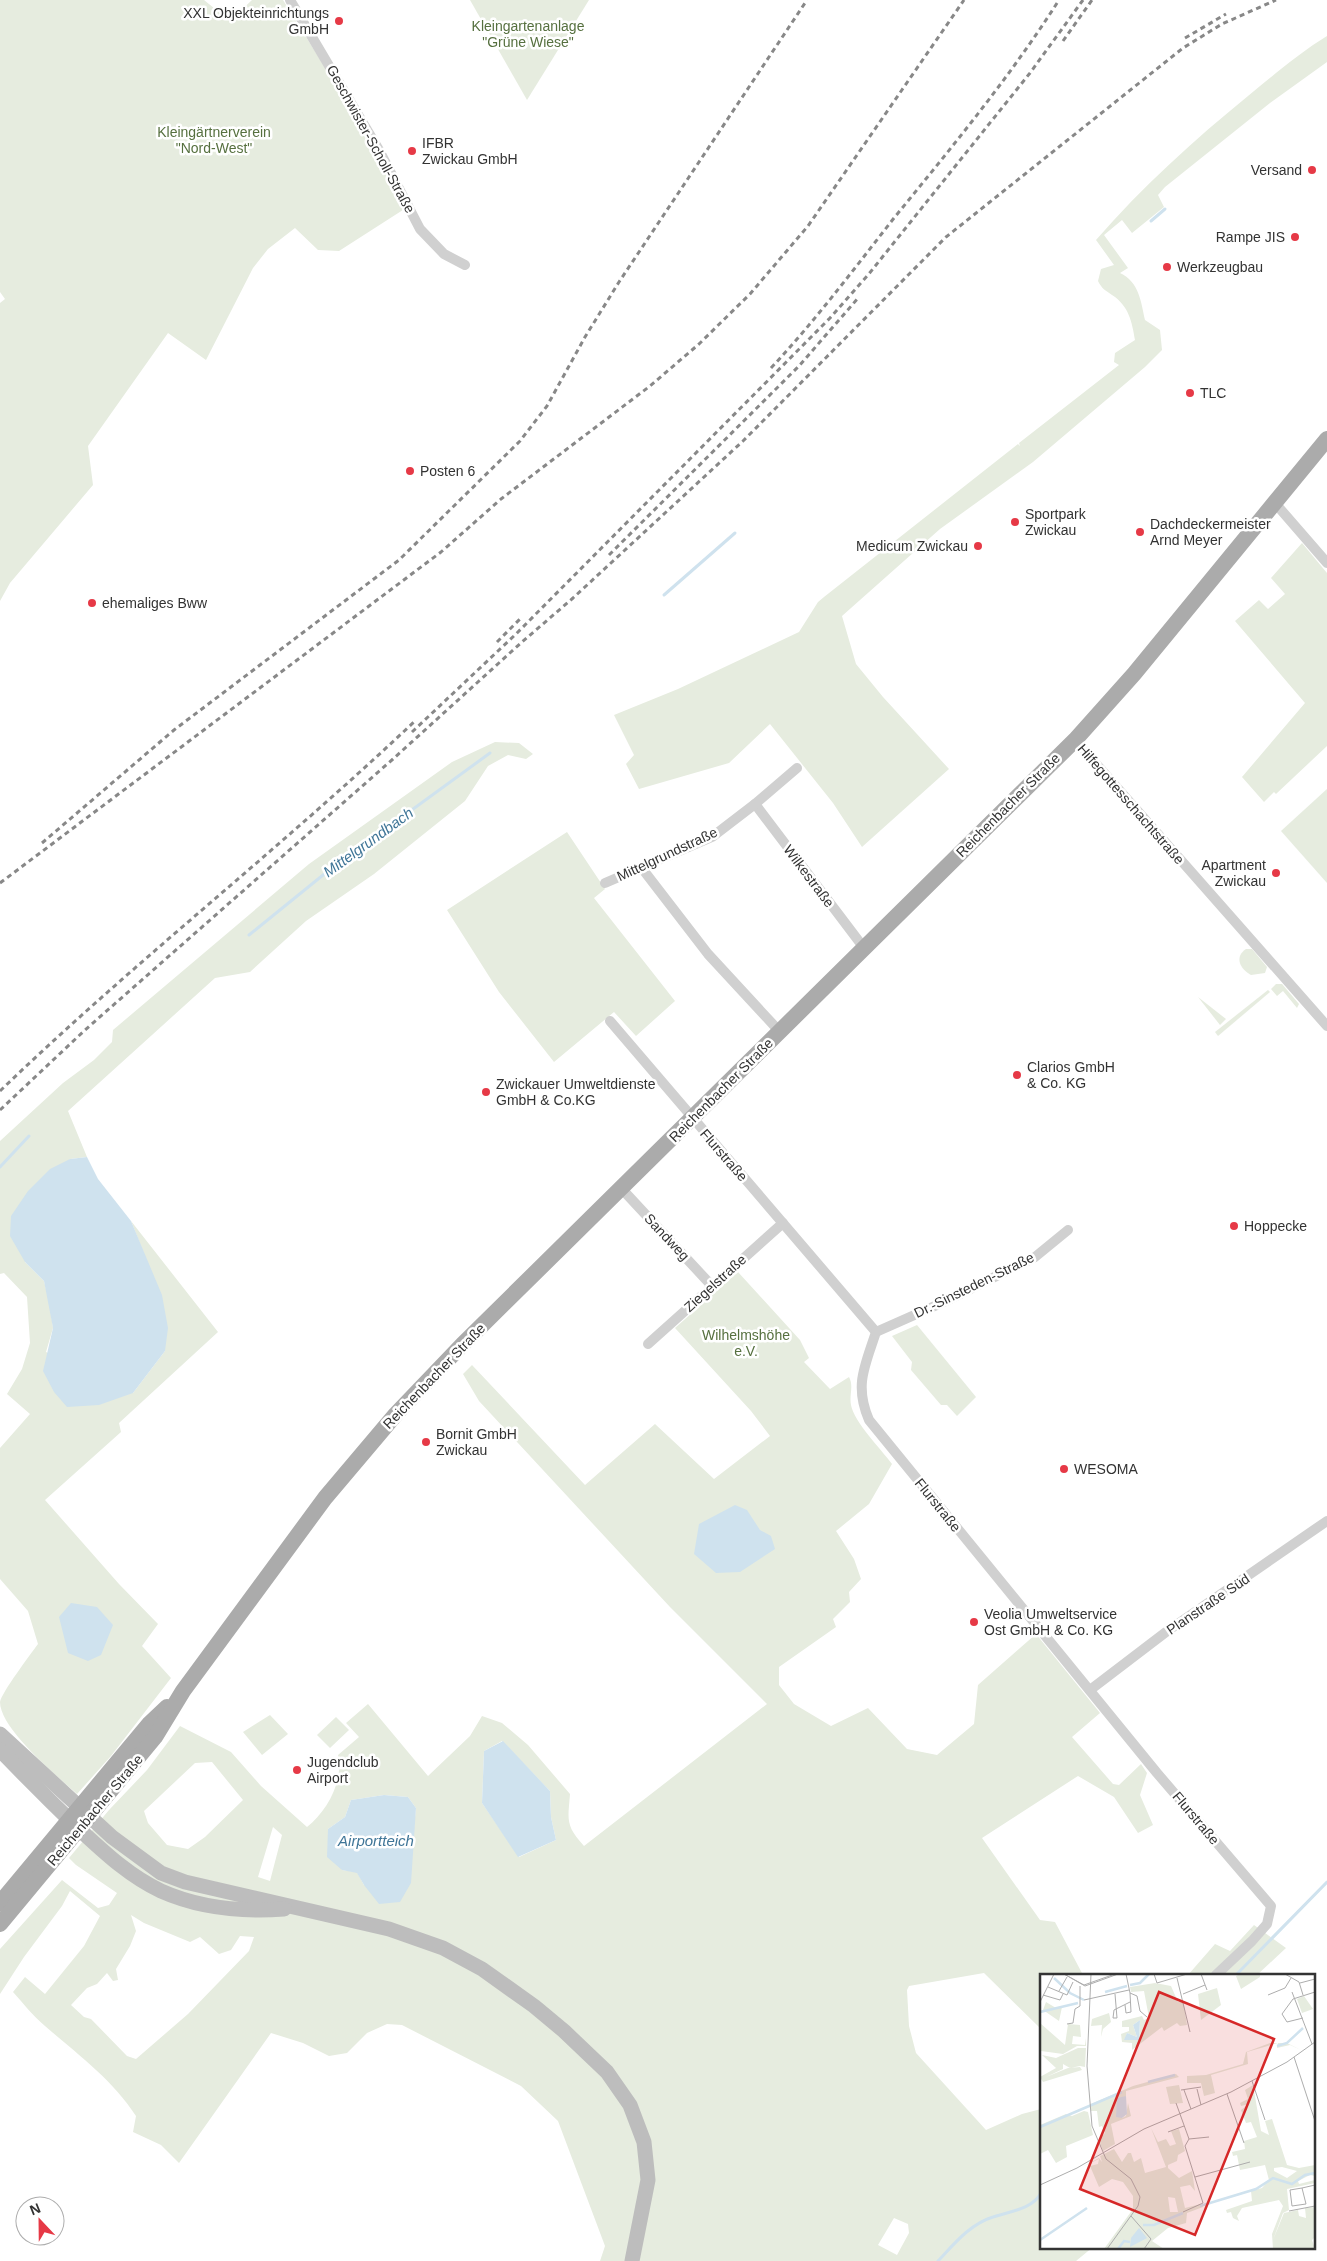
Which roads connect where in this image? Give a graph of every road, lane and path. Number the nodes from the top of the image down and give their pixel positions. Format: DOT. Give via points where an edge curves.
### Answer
graph roads {
  1 [pos="290,0"];
  2 [pos="465,265"];
  3 [pos="1327,439"];
  4 [pos="1275,503"];
  5 [pos="1327,564"];
  6 [pos="1075,740"];
  7 [pos="797,768"];
  8 [pos="755,804"];
  9 [pos="642,867"];
  10 [pos="605,883"];
  11 [pos="864,948"];
  12 [pos="610,1021"];
  13 [pos="1327,1026"];
  14 [pos="780,1032"];
  15 [pos="693,1118"];
  16 [pos="621,1188"];
  17 [pos="783,1224"];
  18 [pos="1068,1230"];
  19 [pos="712,1286"];
  20 [pos="876,1332"];
  21 [pos="648,1344"];
  22 [pos="1327,1521"];
  23 [pos="1090,1690"];
  24 [pos="0,1734"];
  25 [pos="0,1750"];
  26 [pos="79,1819"];
  27 [pos="0,1903"];
  28 [pos="0,1924"];
  29 [pos="1217,1974"];
  30 [pos="632,2261"];
  1 -- 2 [label="street, Geschwister-Scholl-Straße" via="379,150 420,229 444,254"];
  3 -- 4 [label="main road, Reichenbacher Straße"];
  4 -- 5 [label="street"];
  4 -- 6 [label="main road, Reichenbacher Straße" via="1129,680"];
  6 -- 11 [label="main road, Reichenbacher Straße"];
  6 -- 13 [label="street, Hilfegottesschachtstraße"];
  7 -- 8 [label="street, Mittelgrundstraße"];
  8 -- 9 [label="street, Mittelgrundstraße" via="712,836"];
  8 -- 11 [label="street, Wilkestraße"];
  9 -- 10 [label="street, Mittelgrundstraße"];
  9 -- 14 [label="street" via="708,954"];
  11 -- 14 [label="main road, Reichenbacher Straße"];
  12 -- 15 [label="street, Flurstraße"];
  14 -- 15 [label="main road, Reichenbacher Straße"];
  15 -- 16 [label="main road, Reichenbacher Straße"];
  15 -- 17 [label="street, Flurstraße"];
  16 -- 19 [label="street, Sandweg"];
  16 -- 26 [label="main road, Reichenbacher Straße" via="437,1371 368,1446 306,1522 183,1691 155,1737"];
  17 -- 19 [label="street, Ziegelstraße"];
  17 -- 20 [label="street, Flurstraße"];
  18 -- 20 [label="street, Dr.-Sinsteden-Straße" via="1035,1257"];
  19 -- 21 [label="street, Ziegelstraße"];
  20 -- 23 [label="street, Flurstraße" via="860,1386 862,1404 869,1420"];
  22 -- 23 [label="street, Planstraße Süd" via="1166,1632"];
  23 -- 29 [label="street, Flurstraße" via="1271,1906 1267,1924"];
  24 -- 26 [label="main road"];
  25 -- 26 [label="main road"];
  26 -- 27 [label="main road, Reichenbacher Straße"];
  26 -- 28 [label="main road, Reichenbacher Straße"];
  26 -- 30 [label="main road" via="126,1870 160,1891 212,1906 255,1912 295,1909 389,1929 462,1957 534,2006 607,2072 630,2105 637,2122 647,2159 648,2180"];
}
